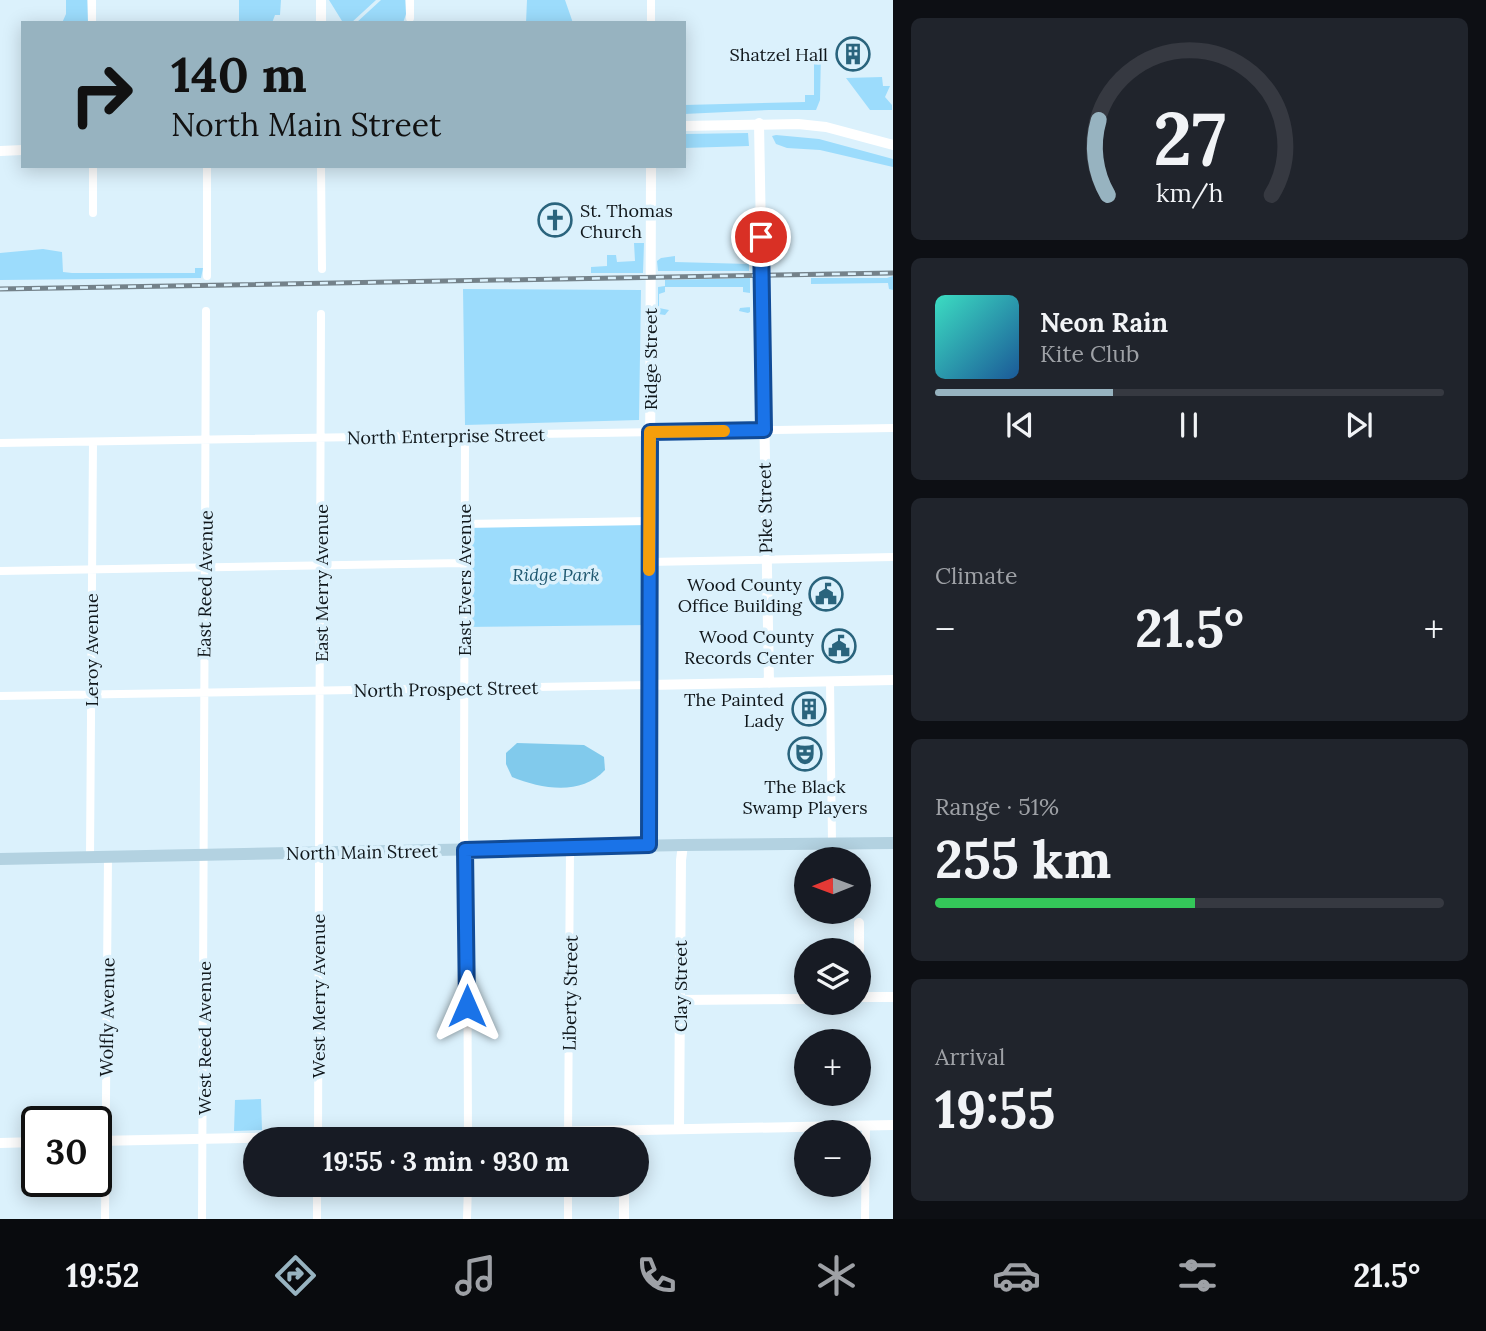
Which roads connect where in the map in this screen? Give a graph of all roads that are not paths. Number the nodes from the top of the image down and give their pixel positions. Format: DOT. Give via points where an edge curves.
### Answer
graph roads {
  1 [pos="92,0"];
  2 [pos="321,0"];
  3 [pos="410,0"];
  4 [pos="651,0"];
  5 [pos="410,18"];
  6 [pos="92,21"];
  7 [pos="321,21"];
  8 [pos="651,21"];
  9 [pos="759,123"];
  10 [pos="686,126"];
  11 [pos="893,145"];
  12 [pos="21,150"];
  13 [pos="0,151"];
  14 [pos="93,168"];
  15 [pos="207,168"];
  16 [pos="321,168"];
  17 [pos="651,168"];
  18 [pos="93,213"];
  19 [pos="322,269"];
  20 [pos="206,276"];
  21 [pos="206,311"];
  22 [pos="321,314"];
  23 [pos="893,428"];
  24 [pos="764,430"];
  25 [pos="650,432"];
  26 [pos="465,436"];
  27 [pos="321,438"];
  28 [pos="206,440"];
  29 [pos="93,442"];
  30 [pos="0,443"];
  31 [pos="649,521"];
  32 [pos="464,524"];
  33 [pos="893,557"];
  34 [pos="766,559"];
  35 [pos="649,562"];
  36 [pos="463,563"];
  37 [pos="321,565"];
  38 [pos="206,567"];
  39 [pos="90,569"];
  40 [pos="0,571"];
  41 [pos="893,680"];
  42 [pos="830,681"];
  43 [pos="769,683"];
  44 [pos="649,685"];
  45 [pos="464,690"];
  46 [pos="320,691"];
  47 [pos="204,692"];
  48 [pos="90,695"];
  49 [pos="0,696"];
  50 [pos="832,843"];
  51 [pos="893,843"];
  52 [pos="649,845"];
  53 [pos="683,845"];
  54 [pos="570,848"];
  55 [pos="465,850"];
  56 [pos="319,852"];
  57 [pos="205,856"];
  58 [pos="108,857"];
  59 [pos="90,858"];
  60 [pos="0,859"];
  61 [pos="871,997"];
  62 [pos="893,997"];
  63 [pos="794,999"];
  64 [pos="680,1000"];
  65 [pos="102,1106"];
  66 [pos="871,1125"];
  67 [pos="893,1125"];
  68 [pos="794,1126"];
  69 [pos="318,1127"];
  70 [pos="468,1127"];
  71 [pos="568,1127"];
  72 [pos="679,1128"];
  73 [pos="649,1131"];
  74 [pos="204,1138"];
  75 [pos="243,1138"];
  76 [pos="112,1141"];
  77 [pos="21,1142"];
  78 [pos="0,1143"];
  79 [pos="104,1197"];
  80 [pos="317,1197"];
  81 [pos="468,1197"];
  82 [pos="568,1197"];
  83 [pos="624,1197"];
  84 [pos="864,1197"];
  85 [pos="105,1219"];
  86 [pos="202,1219"];
  87 [pos="317,1219"];
  88 [pos="467,1219"];
  89 [pos="568,1219"];
  90 [pos="624,1219"];
  91 [pos="864,1219"];
  1 -- 6 [label="street"];
  2 -- 7 [label="street"];
  3 -- 5 [label="street"];
  4 -- 8 [label="street"];
  9 -- 10 [label="street"];
  9 -- 11 [label="street" via="826,127"];
  9 -- 24 [label="street, Pike Street"];
  12 -- 13 [label="street"];
  14 -- 18 [label="street"];
  15 -- 20 [label="street"];
  16 -- 19 [label="street"];
  17 -- 25 [label="street, Ridge Street"];
  21 -- 28 [label="street, East Reed Avenue"];
  22 -- 27 [label="street, East Merry Avenue"];
  23 -- 24 [label="street, North Enterprise Street"];
  24 -- 25 [label="street, North Enterprise Street"];
  24 -- 34 [label="street, Pike Street"];
  25 -- 26 [label="street, North Enterprise Street"];
  25 -- 31 [label="street, Ridge Street"];
  26 -- 27 [label="street, North Enterprise Street"];
  26 -- 32 [label="street, East Evers Avenue"];
  27 -- 28 [label="street, North Enterprise Street"];
  27 -- 37 [label="street, East Merry Avenue"];
  28 -- 29 [label="street, North Enterprise Street"];
  28 -- 38 [label="street, East Reed Avenue"];
  29 -- 30 [label="street, North Enterprise Street"];
  29 -- 39 [label="street, Leroy Avenue"];
  31 -- 32 [label="street"];
  31 -- 35 [label="street, Ridge Street"];
  32 -- 36 [label="street, East Evers Avenue"];
  33 -- 34 [label="street"];
  34 -- 35 [label="street"];
  34 -- 43 [label="street, Pike Street"];
  35 -- 44 [label="street, Ridge Street"];
  36 -- 37 [label="street"];
  36 -- 45 [label="street, East Evers Avenue"];
  37 -- 38 [label="street"];
  37 -- 46 [label="street, East Merry Avenue"];
  38 -- 39 [label="street"];
  38 -- 47 [label="street, East Reed Avenue"];
  39 -- 40 [label="street"];
  39 -- 48 [label="street, Leroy Avenue"];
  41 -- 42 [label="street, North Prospect Street"];
  42 -- 43 [label="street, North Prospect Street"];
  42 -- 50 [label="street"];
  43 -- 44 [label="street, North Prospect Street"];
  44 -- 45 [label="street, North Prospect Street"];
  44 -- 52 [label="street, Ridge Street"];
  45 -- 46 [label="street, North Prospect Street"];
  45 -- 55 [label="street, East Evers Avenue"];
  46 -- 47 [label="street, North Prospect Street"];
  46 -- 56 [label="street, East Merry Avenue"];
  47 -- 48 [label="street, North Prospect Street"];
  47 -- 57 [label="street, East Reed Avenue"];
  48 -- 49 [label="street, North Prospect Street"];
  48 -- 59 [label="street, Leroy Avenue"];
  50 -- 51 [label="main road, North Main Street"];
  50 -- 53 [label="main road, North Main Street"];
  52 -- 53 [label="main road, North Main Street"];
  52 -- 54 [label="main road, North Main Street"];
  53 -- 64 [label="street, Clay Street"];
  54 -- 55 [label="main road, North Main Street"];
  54 -- 71 [label="street, Liberty Street"];
  55 -- 56 [label="main road, North Main Street"];
  55 -- 70 [label="street, East Evers Avenue"];
  56 -- 57 [label="main road, North Main Street"];
  56 -- 69 [label="street, West Merry Avenue"];
  57 -- 58 [label="main road, North Main Street"];
  57 -- 74 [label="street, West Reed Avenue"];
  58 -- 59 [label="main road, North Main Street"];
  58 -- 65 [label="street, Wolfly Avenue"];
  59 -- 60 [label="main road, North Main Street"];
  61 -- 62 [label="street"];
  63 -- 64 [label="street"];
  64 -- 72 [label="street, Clay Street"];
  66 -- 67 [label="street"];
  68 -- 72 [label="street"];
  72 -- 73 [label="street"];
  74 -- 75 [label="street"];
  74 -- 76 [label="street"];
  74 -- 86 [label="street, West Reed Avenue"];
  77 -- 78 [label="street"];
  79 -- 85 [label="street, Wolfly Avenue"];
  80 -- 87 [label="street"];
  81 -- 88 [label="street"];
  82 -- 89 [label="street"];
  83 -- 90 [label="street"];
  84 -- 91 [label="street"];
}
